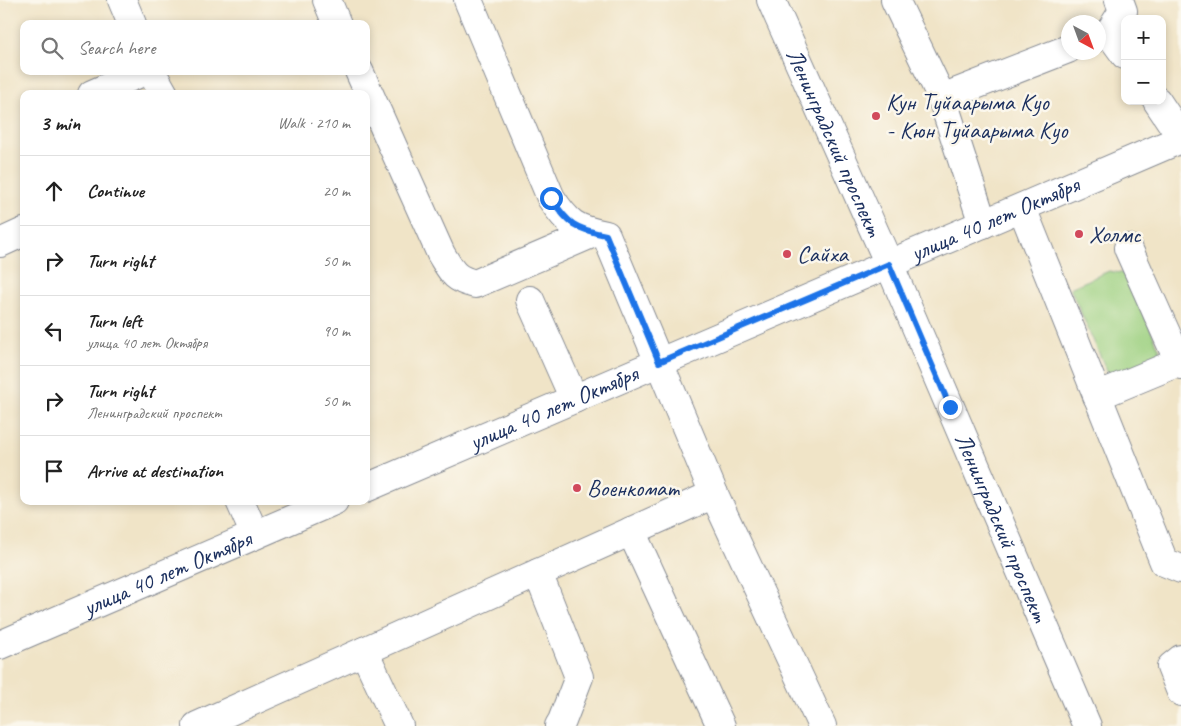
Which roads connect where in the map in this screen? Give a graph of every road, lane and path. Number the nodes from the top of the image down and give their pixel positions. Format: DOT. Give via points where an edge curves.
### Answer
graph roads {
  1 [pos="122,0"];
  2 [pos="327,0"];
  3 [pos="468,0"];
  4 [pos="771,0"];
  5 [pos="895,0"];
  6 [pos="1119,0"];
  7 [pos="130,20"];
  8 [pos="335,20"];
  9 [pos="1106,32"];
  10 [pos="1106,37"];
  11 [pos="1121,51"];
  12 [pos="1061,52"];
  13 [pos="136,75"];
  14 [pos="153,75"];
  15 [pos="361,75"];
  16 [pos="101,90"];
  17 [pos="162,90"];
  18 [pos="368,90"];
  19 [pos="370,96"];
  20 [pos="942,98"];
  21 [pos="1159,105"];
  22 [pos="1181,138"];
  23 [pos="1022,208"];
  24 [pos="983,224"];
  25 [pos="594,233"];
  26 [pos="20,234"];
  27 [pos="0,243"];
  28 [pos="1128,248"];
  29 [pos="889,264"];
  30 [pos="530,300"];
  31 [pos="659,362"];
  32 [pos="1180,363"];
  33 [pos="1097,396"];
  34 [pos="574,399"];
  35 [pos="370,486"];
  36 [pos="714,494"];
  37 [pos="242,505"];
  38 [pos="325,505"];
  39 [pos="631,531"];
  40 [pos="255,535"];
  41 [pos="1181,569"];
  42 [pos="538,573"];
  43 [pos="0,645"];
  44 [pos="364,651"];
  45 [pos="1181,659"];
  46 [pos="1181,692"];
  47 [pos="198,726"];
  48 [pos="399,726"];
  49 [pos="559,726"];
  50 [pos="720,726"];
  51 [pos="822,726"];
  52 [pos="1087,726"];
  1 -- 7 [label="street"];
  2 -- 8 [label="street"];
  3 -- 25 [label="street" via="551,198 572,225"];
  4 -- 29 [label="street, Ленинградский проспект"];
  5 -- 20 [label="street"];
  6 -- 9 [label="street" via="1123,11"];
  10 -- 11 [label="street"];
  12 -- 20 [label="street"];
  13 -- 16 [label="street"];
  14 -- 17 [label="street"];
  15 -- 18 [label="street"];
  19 -- 25 [label="street" via="441,254 462,281 476,284"];
  20 -- 24 [label="street"];
  21 -- 22 [label="street"];
  22 -- 23 [label="street, улица 40 лет Октября"];
  23 -- 24 [label="street, улица 40 лет Октября"];
  23 -- 33 [label="street"];
  24 -- 29 [label="street, улица 40 лет Октября"];
  25 -- 31 [label="street" via="606,235"];
  26 -- 27 [label="street"];
  28 -- 32 [label="street"];
  29 -- 31 [label="street, улица 40 лет Октября"];
  29 -- 52 [label="street, Ленинградский проспект"];
  30 -- 34 [label="street"];
  31 -- 34 [label="street, улица 40 лет Октября"];
  31 -- 36 [label="street"];
  32 -- 33 [label="street"];
  33 -- 41 [label="street" via="1164,562"];
  34 -- 35 [label="street, улица 40 лет Октября"];
  36 -- 39 [label="street"];
  36 -- 51 [label="street"];
  37 -- 40 [label="street"];
  38 -- 40 [label="street, улица 40 лет Октября"];
  39 -- 42 [label="street"];
  39 -- 50 [label="street"];
  40 -- 43 [label="street, улица 40 лет Октября"];
  42 -- 44 [label="street"];
  42 -- 49 [label="street" via="579,677"];
  44 -- 47 [label="street"];
  44 -- 48 [label="street"];
  45 -- 46 [label="street" via="1171,667"];
}
